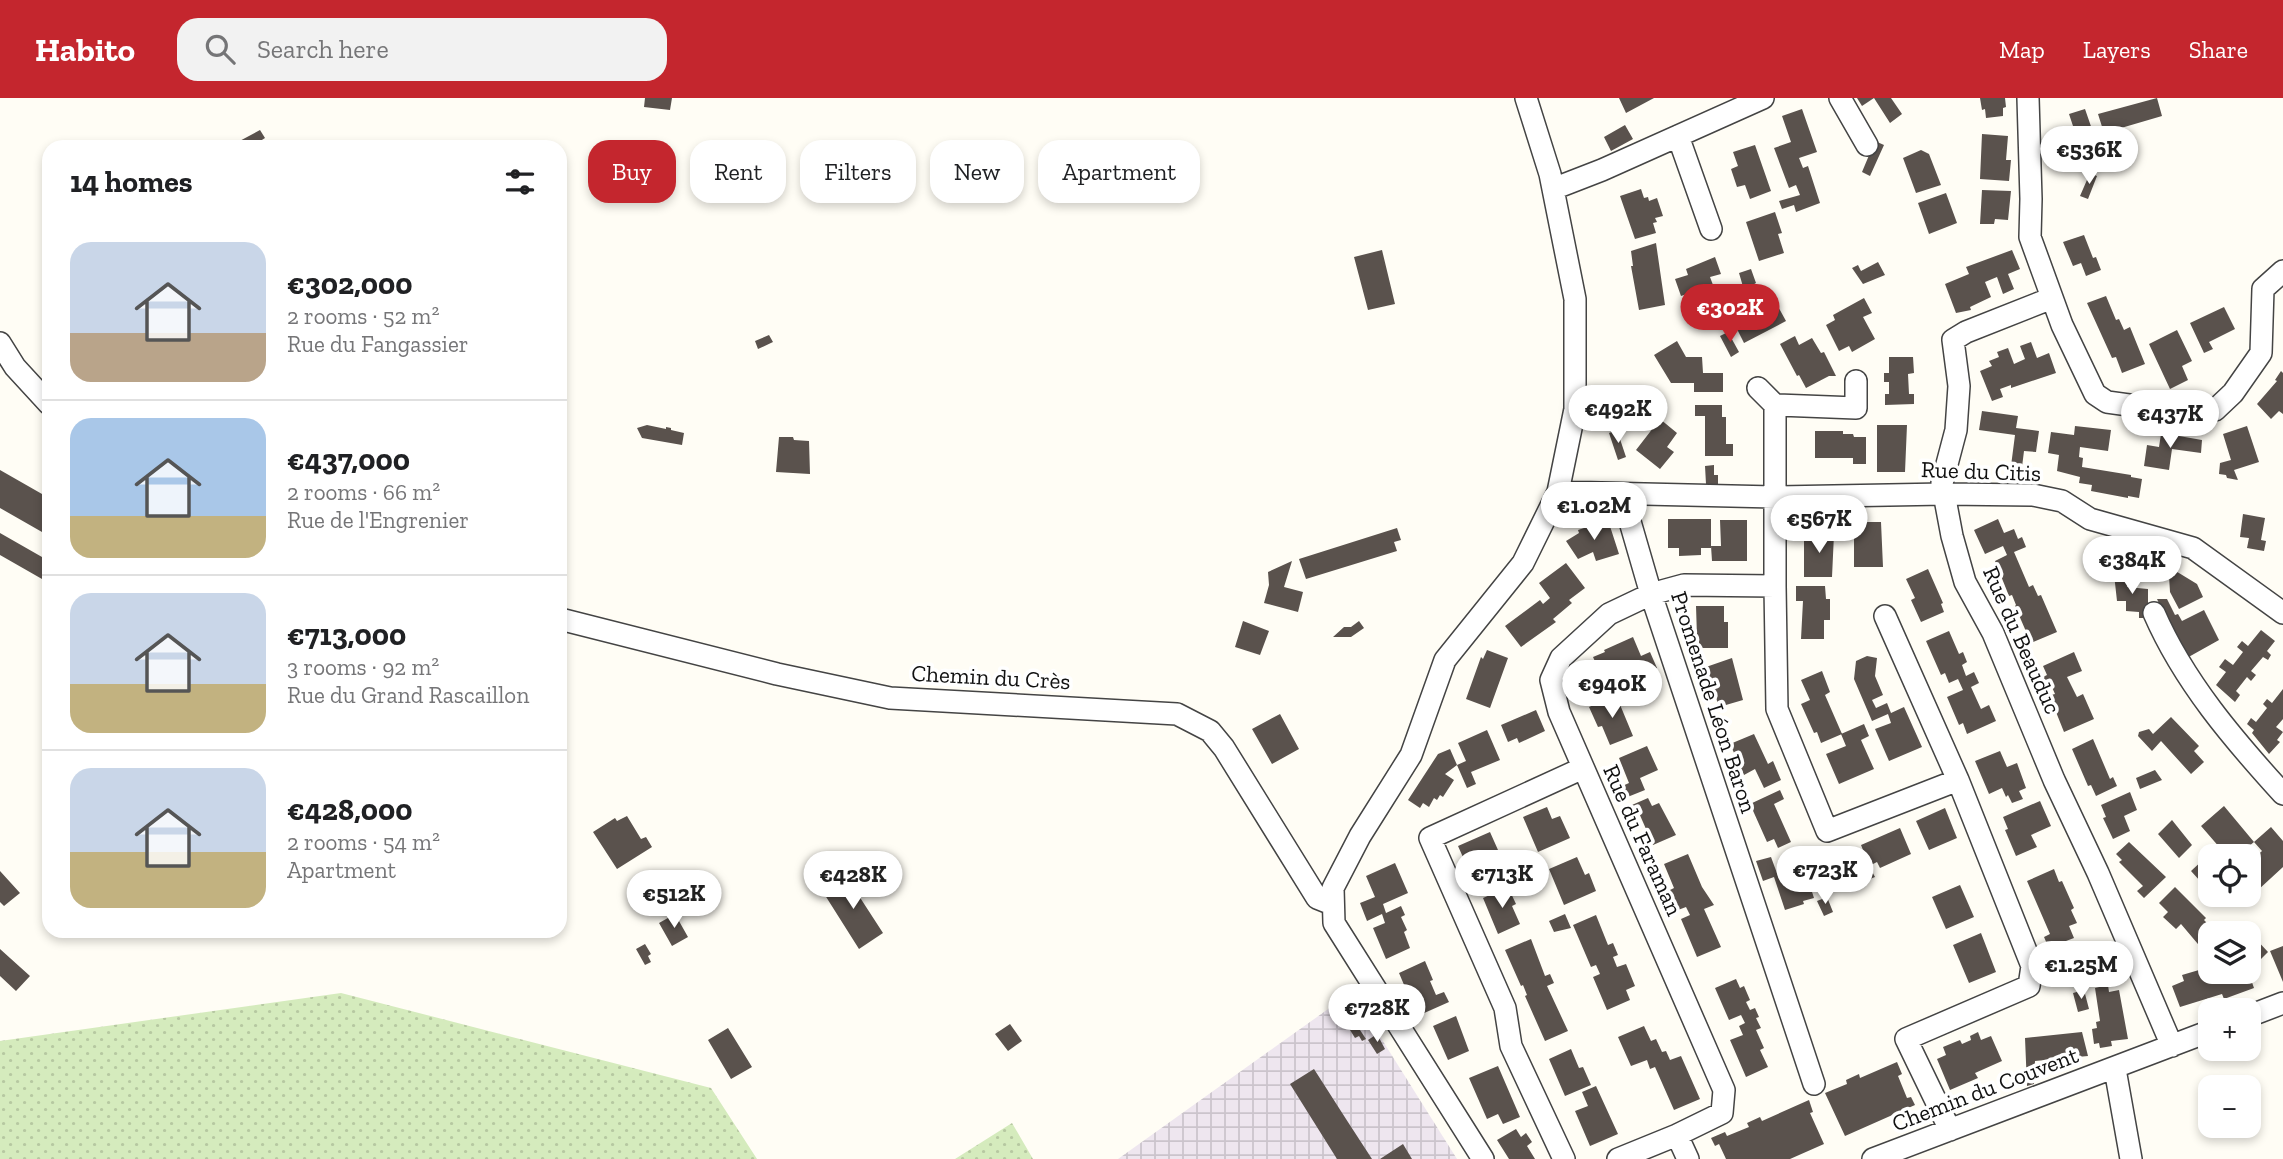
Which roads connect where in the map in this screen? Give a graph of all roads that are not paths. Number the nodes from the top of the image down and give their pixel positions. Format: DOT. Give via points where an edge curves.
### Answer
graph roads {
  1 [pos="1526,98"];
  2 [pos="1763,98"];
  3 [pos="1840,98"];
  4 [pos="2028,98"];
  5 [pos="1678,136"];
  6 [pos="1867,145"];
  7 [pos="1553,189"];
  8 [pos="1711,229"];
  9 [pos="2283,271"];
  10 [pos="2052,298"];
  11 [pos="0,344"];
  12 [pos="1856,382"];
  13 [pos="1758,388"];
  14 [pos="42,396"];
  15 [pos="1775,405"];
  16 [pos="1558,492"];
  17 [pos="1622,494"];
  18 [pos="1944,494"];
  19 [pos="1774,497"];
  20 [pos="1775,586"];
  21 [pos="1651,594"];
  22 [pos="2154,613"];
  23 [pos="2283,613"];
  24 [pos="1885,616"];
  25 [pos="567,621"];
  26 [pos="1583,768"];
  27 [pos="1958,780"];
  28 [pos="2283,794"];
  29 [pos="1332,904"];
  30 [pos="2283,1003"];
  31 [pos="2261,1012"];
  32 [pos="2198,1036"];
  33 [pos="2172,1046"];
  34 [pos="2115,1069"];
  35 [pos="1814,1084"];
  36 [pos="1950,1130"];
  37 [pos="1677,1135"];
  38 [pos="1483,1159"];
  39 [pos="1564,1159"];
  40 [pos="1618,1159"];
  41 [pos="1688,1159"];
  42 [pos="1873,1159"];
  43 [pos="2132,1159"];
  1 -- 7 [label="street"];
  2 -- 5 [label="street"];
  3 -- 6 [label="street"];
  4 -- 10 [label="street" via="2030,237"];
  5 -- 7 [label="street"];
  5 -- 8 [label="street"];
  7 -- 16 [label="street" via="1575,299 1575,409"];
  9 -- 10 [label="street" via="2263,289 2261,352 2233,393 2215,410 2194,414 2107,402 2095,394"];
  10 -- 18 [label="street, Rue du Beauduc" via="1953,340 1959,386"];
  11 -- 14 [label="street"];
  12 -- 15 [label="street" via="1856,408"];
  13 -- 15 [label="street"];
  15 -- 19 [label="street"];
  16 -- 17 [label="street, Rue du Citis"];
  16 -- 29 [label="street" via="1523,563 1445,660 1411,755 1360,836 1333,888"];
  17 -- 19 [label="street, Rue du Citis"];
  17 -- 21 [label="street, Promenade Léon Baron"];
  18 -- 19 [label="street, Rue du Citis"];
  18 -- 23 [label="street, Rue du Citis" via="2033,495 2062,501 2091,519 2193,548"];
  18 -- 33 [label="street, Rue du Beauduc" via="1965,582 1993,633"];
  19 -- 20 [label="street"];
  20 -- 21 [label="street, Rue du Faraman" via="1684,585"];
  20 -- 27 [label="street" via="1777,709 1827,831"];
  21 -- 26 [label="street, Rue du Faraman" via="1609,614 1561,658 1551,680"];
  21 -- 35 [label="street, Promenade Léon Baron"];
  22 -- 28 [label="street" via="2198,693"];
  24 -- 27 [label="street"];
  25 -- 29 [label="street, Chemin du Crès" via="890,698 1177,714 1217,740 1317,898"];
  26 -- 37 [label="street, Rue du Faraman" via="1724,1090 1722,1113"];
  26 -- 39 [label="street" via="1430,838 1505,1008 1511,1046"];
  27 -- 36 [label="street" via="2032,966 2029,986 1906,1039"];
  29 -- 38 [label="street" via="1334,923"];
  30 -- 31 [label="street"];
  32 -- 33 [label="street, Chemin du Couvent"];
  33 -- 34 [label="street, Chemin du Couvent"];
  34 -- 36 [label="street, Chemin du Couvent"];
  34 -- 43 [label="street"];
  36 -- 42 [label="street, Chemin du Couvent"];
  37 -- 40 [label="street"];
  37 -- 41 [label="street"];
}
